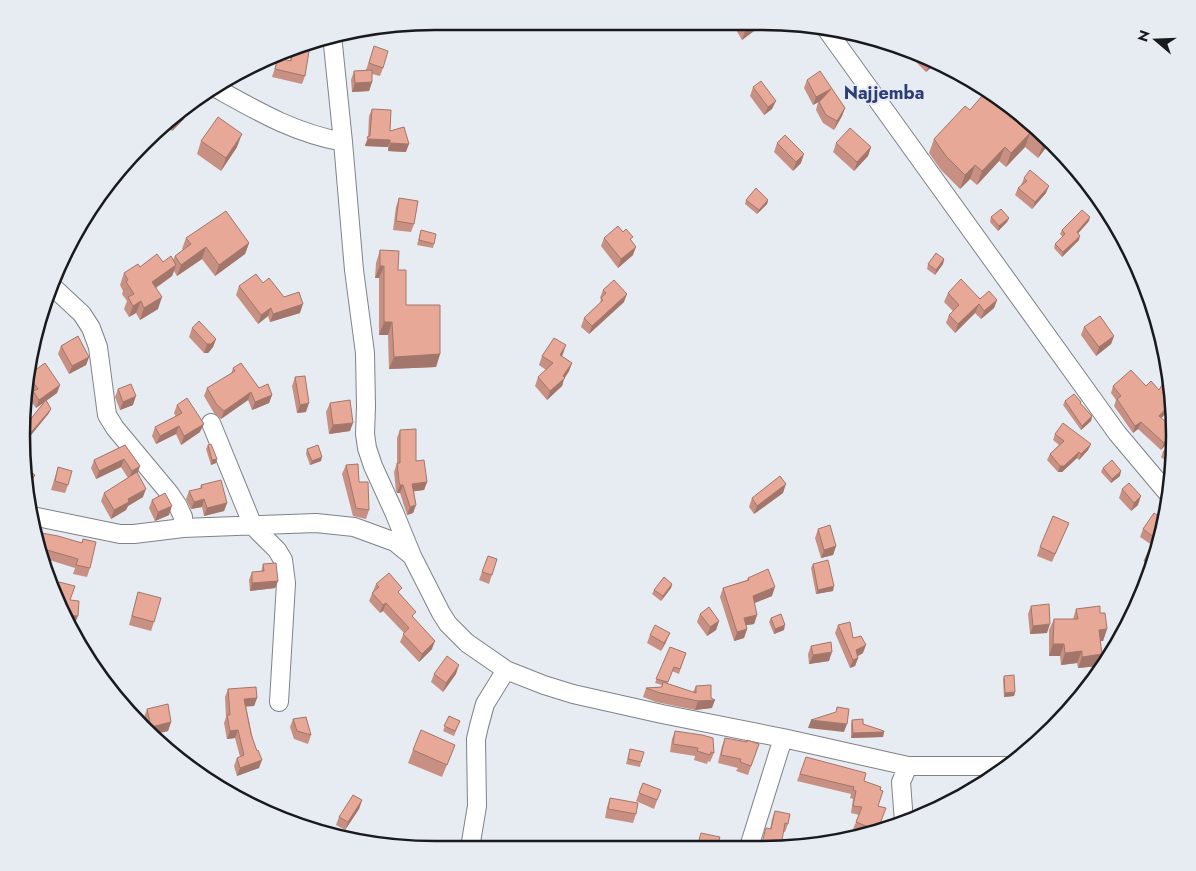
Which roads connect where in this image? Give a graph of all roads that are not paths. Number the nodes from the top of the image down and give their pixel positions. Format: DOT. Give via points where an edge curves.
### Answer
graph roads {
  1 [pos="832,36"];
  2 [pos="333,44"];
  3 [pos="221,91"];
  4 [pos="343,142"];
  5 [pos="57,290"];
  6 [pos="211,423"];
  7 [pos="1163,488"];
  8 [pos="39,517"];
  9 [pos="253,526"];
  10 [pos="182,528"];
  11 [pos="412,556"];
  12 [pos="506,670"];
  13 [pos="279,702"];
  14 [pos="783,738"];
  15 [pos="908,766"];
  16 [pos="995,766"];
  17 [pos="903,815"];
  18 [pos="471,841"];
  19 [pos="751,841"];
  1 -- 7 [label="street" via="1117,433"];
  2 -- 4 [label="street"];
  3 -- 4 [label="street" via="274,121"];
  4 -- 11 [label="street" via="365,353 367,448"];
  5 -- 10 [label="street" via="82,314 91,328 98,347 107,415 174,500 183,517"];
  6 -- 9 [label="street"];
  8 -- 10 [label="street" via="120,534"];
  9 -- 10 [label="street"];
  9 -- 11 [label="street" via="316,522 354,527 395,542"];
  9 -- 13 [label="street" via="277,550 285,570"];
  11 -- 12 [label="street" via="448,624 472,647"];
  12 -- 14 [label="street" via="573,694"];
  12 -- 18 [label="street" via="485,704 476,739 477,806"];
  14 -- 15 [label="street"];
  14 -- 19 [label="street"];
  15 -- 16 [label="street"];
  15 -- 17 [label="street" via="901,782"];
}
